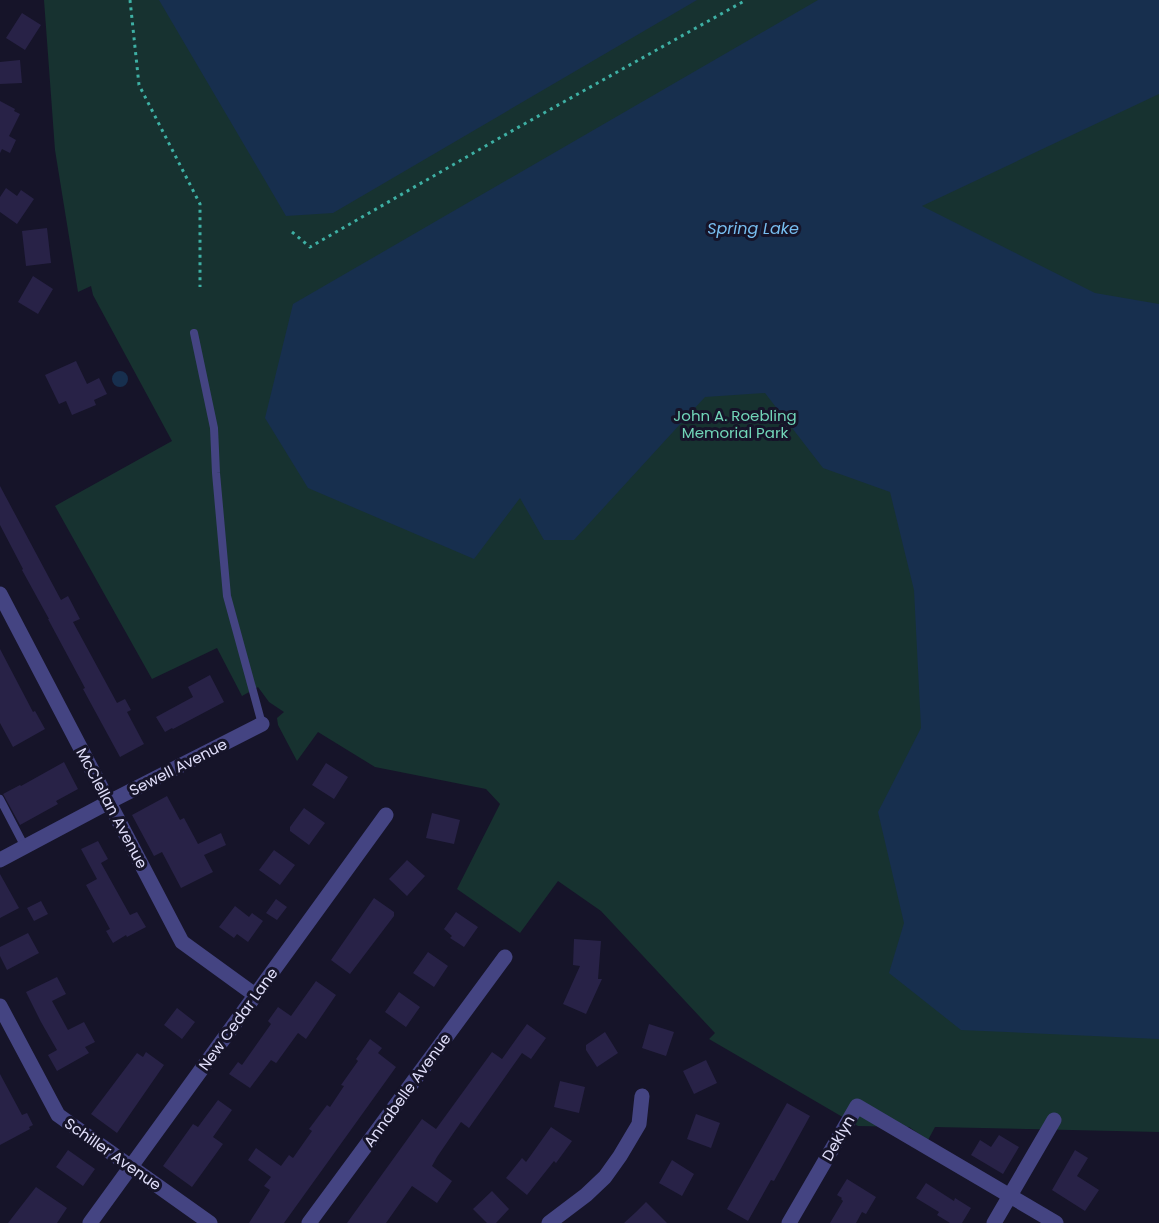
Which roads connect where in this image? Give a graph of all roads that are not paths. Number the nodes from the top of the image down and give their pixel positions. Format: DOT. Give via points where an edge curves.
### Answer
graph roads {
  1 [pos="194,333"];
  2 [pos="0,594"];
  3 [pos="262,724"];
  4 [pos="0,799"];
  5 [pos="109,802"];
  6 [pos="386,814"];
  7 [pos="25,847"];
  8 [pos="0,860"];
  9 [pos="505,957"];
  10 [pos="255,995"];
  11 [pos="0,1006"];
  12 [pos="642,1096"];
  13 [pos="1054,1120"];
  14 [pos="131,1167"];
  15 [pos="1010,1196"];
  16 [pos="790,1221"];
  17 [pos="90,1223"];
  18 [pos="210,1223"];
  19 [pos="309,1223"];
  20 [pos="549,1223"];
  21 [pos="994,1223"];
  22 [pos="1056,1223"];
  1 -- 3 [label="lane" via="214,428 227,596"];
  2 -- 5 [label="street, McClellan Avenue"];
  3 -- 5 [label="street, Sewell Avenue"];
  4 -- 7 [label="lane"];
  5 -- 7 [label="street, Sewell Avenue"];
  5 -- 10 [label="street, McClellan Avenue" via="182,942"];
  6 -- 10 [label="street, New Cedar Lane"];
  7 -- 8 [label="street, Sewell Avenue"];
  9 -- 19 [label="street, Annabelle Avenue"];
  10 -- 14 [label="street, New Cedar Lane"];
  11 -- 14 [label="street, Schiller Avenue" via="58,1115"];
  12 -- 20 [label="street" via="639,1124 605,1177"];
  13 -- 15 [label="street"];
  14 -- 17 [label="street, New Cedar Lane"];
  14 -- 18 [label="street, Schiller Avenue"];
  15 -- 16 [label="street, Deklyn" via="857,1106"];
  15 -- 21 [label="street"];
  15 -- 22 [label="street"];
}
